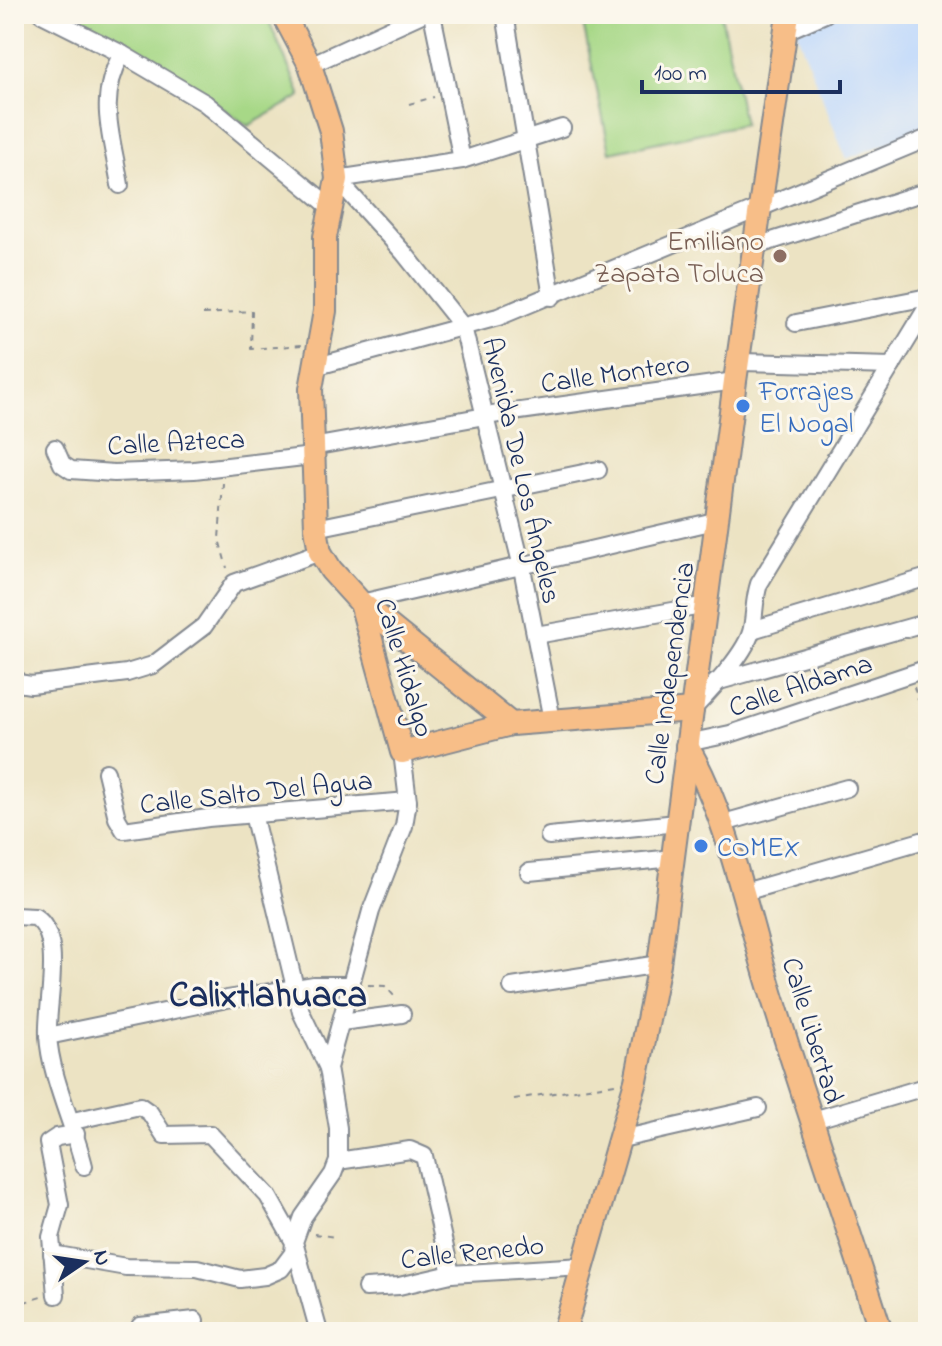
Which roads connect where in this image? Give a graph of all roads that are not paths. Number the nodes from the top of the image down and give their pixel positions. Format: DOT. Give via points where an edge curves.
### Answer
graph roads {
  1 [pos="42,14"];
  2 [pos="283,14"];
  3 [pos="422,14"];
  4 [pos="432,14"];
  5 [pos="505,14"];
  6 [pos="825,14"];
  7 [pos="787,22"];
  8 [pos="122,54"];
  9 [pos="310,65"];
  10 [pos="562,128"];
  11 [pos="928,138"];
  12 [pos="528,140"];
  13 [pos="462,160"];
  14 [pos="337,179"];
  15 [pos="120,185"];
  16 [pos="928,191"];
  17 [pos="762,205"];
  18 [pos="329,206"];
  19 [pos="756,246"];
  20 [pos="552,297"];
  21 [pos="928,297"];
  22 [pos="928,306"];
  23 [pos="796,323"];
  24 [pos="463,327"];
  25 [pos="892,366"];
  26 [pos="314,367"];
  27 [pos="738,372"];
  28 [pos="485,416"];
  29 [pos="55,448"];
  30 [pos="312,452"];
  31 [pos="598,470"];
  32 [pos="501,492"];
  33 [pos="719,520"];
  34 [pos="316,528"];
  35 [pos="320,552"];
  36 [pos="521,563"];
  37 [pos="928,577"];
  38 [pos="361,603"];
  39 [pos="707,605"];
  40 [pos="928,622"];
  41 [pos="752,630"];
  42 [pos="536,635"];
  43 [pos="928,668"];
  44 [pos="14,676"];
  45 [pos="716,682"];
  46 [pos="692,710"];
  47 [pos="552,720"];
  48 [pos="511,724"];
  49 [pos="687,745"];
  50 [pos="402,752"];
  51 [pos="106,772"];
  52 [pos="847,788"];
  53 [pos="408,801"];
  54 [pos="253,814"];
  55 [pos="677,823"];
  56 [pos="720,824"];
  57 [pos="549,836"];
  58 [pos="928,839"];
  59 [pos="674,858"];
  60 [pos="529,872"];
  61 [pos="741,893"];
  62 [pos="14,916"];
  63 [pos="659,964"];
  64 [pos="351,985"];
  65 [pos="512,987"];
  66 [pos="295,988"];
  67 [pos="402,1014"];
  68 [pos="341,1022"];
  69 [pos="48,1036"];
  70 [pos="328,1068"];
  71 [pos="928,1086"];
  72 [pos="758,1108"];
  73 [pos="810,1121"];
  74 [pos="74,1127"];
  75 [pos="617,1140"];
  76 [pos="338,1161"];
  77 [pos="84,1166"];
  78 [pos="295,1236"];
  79 [pos="52,1254"];
  80 [pos="583,1266"];
  81 [pos="451,1274"];
  82 [pos="366,1288"];
  83 [pos="56,1295"];
  84 [pos="140,1326"];
  85 [pos="194,1326"];
  86 [pos="319,1332"];
  87 [pos="564,1332"];
  88 [pos="881,1332"];
  1 -- 8 [label="street"];
  2 -- 9 [label="main road"];
  3 -- 9 [label="street"];
  4 -- 13 [label="street"];
  5 -- 12 [label="street"];
  6 -- 7 [label="street"];
  7 -- 17 [label="main road, Calle Independencia"];
  8 -- 15 [label="street" via="109,76 106,105"];
  8 -- 18 [label="street" via="205,103"];
  9 -- 14 [label="main road" via="331,131"];
  10 -- 12 [label="street"];
  11 -- 17 [label="street"];
  12 -- 13 [label="street"];
  12 -- 20 [label="street"];
  13 -- 14 [label="street"];
  14 -- 18 [label="main road, Calle Hidalgo"];
  14 -- 24 [label="street, Avenida De Los Ángeles"];
  16 -- 19 [label="street"];
  17 -- 19 [label="main road, Calle Independencia"];
  17 -- 20 [label="street"];
  18 -- 26 [label="main road, Calle Hidalgo" via="327,279"];
  19 -- 27 [label="main road, Calle Independencia"];
  20 -- 24 [label="street"];
  21 -- 23 [label="street"];
  22 -- 25 [label="street"];
  24 -- 26 [label="street"];
  24 -- 28 [label="street, Avenida De Los Ángeles"];
  25 -- 27 [label="street, Calle Montero"];
  25 -- 41 [label="street" via="759,584"];
  26 -- 30 [label="main road, Calle Hidalgo"];
  27 -- 28 [label="street, Calle Montero"];
  27 -- 33 [label="main road, Calle Independencia"];
  28 -- 30 [label="street, Calle Montero"];
  28 -- 32 [label="street, Avenida De Los Ángeles"];
  29 -- 30 [label="street, Calle Azteca" via="71,470 146,473 227,467"];
  30 -- 34 [label="main road, Calle Hidalgo"];
  31 -- 32 [label="street"];
  32 -- 34 [label="street"];
  32 -- 36 [label="street, Avenida De Los Ángeles"];
  33 -- 36 [label="street"];
  33 -- 39 [label="main road, Calle Independencia"];
  34 -- 35 [label="main road, Calle Hidalgo"];
  35 -- 38 [label="main road, Calle Hidalgo"];
  35 -- 44 [label="street" via="234,583 204,626 143,669 31,685 18,683"];
  36 -- 38 [label="street"];
  36 -- 42 [label="street, Avenida De Los Ángeles"];
  37 -- 41 [label="street"];
  38 -- 48 [label="main road"];
  38 -- 50 [label="main road, Calle Hidalgo"];
  39 -- 42 [label="street"];
  39 -- 46 [label="main road, Calle Independencia"];
  40 -- 45 [label="street"];
  41 -- 45 [label="street"];
  42 -- 47 [label="street, Avenida De Los Ángeles"];
  43 -- 49 [label="street, Calle Aldama"];
  45 -- 46 [label="street"];
  46 -- 47 [label="main road"];
  46 -- 49 [label="main road, Calle Independencia"];
  47 -- 48 [label="main road"];
  48 -- 50 [label="main road"];
  49 -- 55 [label="main road, Calle Independencia"];
  49 -- 56 [label="main road, Calle Libertad"];
  50 -- 53 [label="street, Calle Hidalgo"];
  51 -- 54 [label="street, Calle Salto Del Agua" via="124,830"];
  52 -- 56 [label="street"];
  53 -- 54 [label="street, Calle Salto Del Agua"];
  53 -- 64 [label="street, Calle Hidalgo"];
  54 -- 66 [label="street"];
  55 -- 57 [label="street"];
  55 -- 59 [label="main road, Calle Independencia"];
  56 -- 61 [label="main road, Calle Libertad"];
  58 -- 61 [label="street"];
  59 -- 60 [label="street"];
  59 -- 63 [label="main road, Calle Independencia"];
  61 -- 73 [label="main road, Calle Libertad"];
  62 -- 69 [label="street" via="35,917 46,929 52,992"];
  63 -- 65 [label="street"];
  63 -- 75 [label="main road, Calle Independencia" via="636,1081"];
  64 -- 66 [label="street"];
  64 -- 68 [label="street, Calle Hidalgo"];
  66 -- 69 [label="street"];
  66 -- 70 [label="street" via="308,1033"];
  67 -- 68 [label="street"];
  68 -- 70 [label="street, Calle Hidalgo"];
  69 -- 74 [label="street"];
  70 -- 76 [label="street, Calle Hidalgo"];
  71 -- 73 [label="street"];
  72 -- 75 [label="street"];
  73 -- 88 [label="main road, Calle Libertad"];
  74 -- 77 [label="street"];
  74 -- 78 [label="street" via="140,1106 164,1135 210,1134 268,1196"];
  74 -- 79 [label="street" via="48,1143 60,1205"];
  75 -- 80 [label="main road, Calle Independencia"];
  76 -- 78 [label="street"];
  76 -- 81 [label="street" via="419,1151 429,1168"];
  78 -- 79 [label="street" via="293,1253 281,1269 254,1278 224,1277 197,1268 126,1267"];
  78 -- 86 [label="street"];
  79 -- 83 [label="street"];
  80 -- 81 [label="street, Calle Renedo"];
  80 -- 87 [label="main road, Calle Independencia"];
  81 -- 82 [label="street, Calle Renedo"];
  84 -- 85 [label="street"];
}
